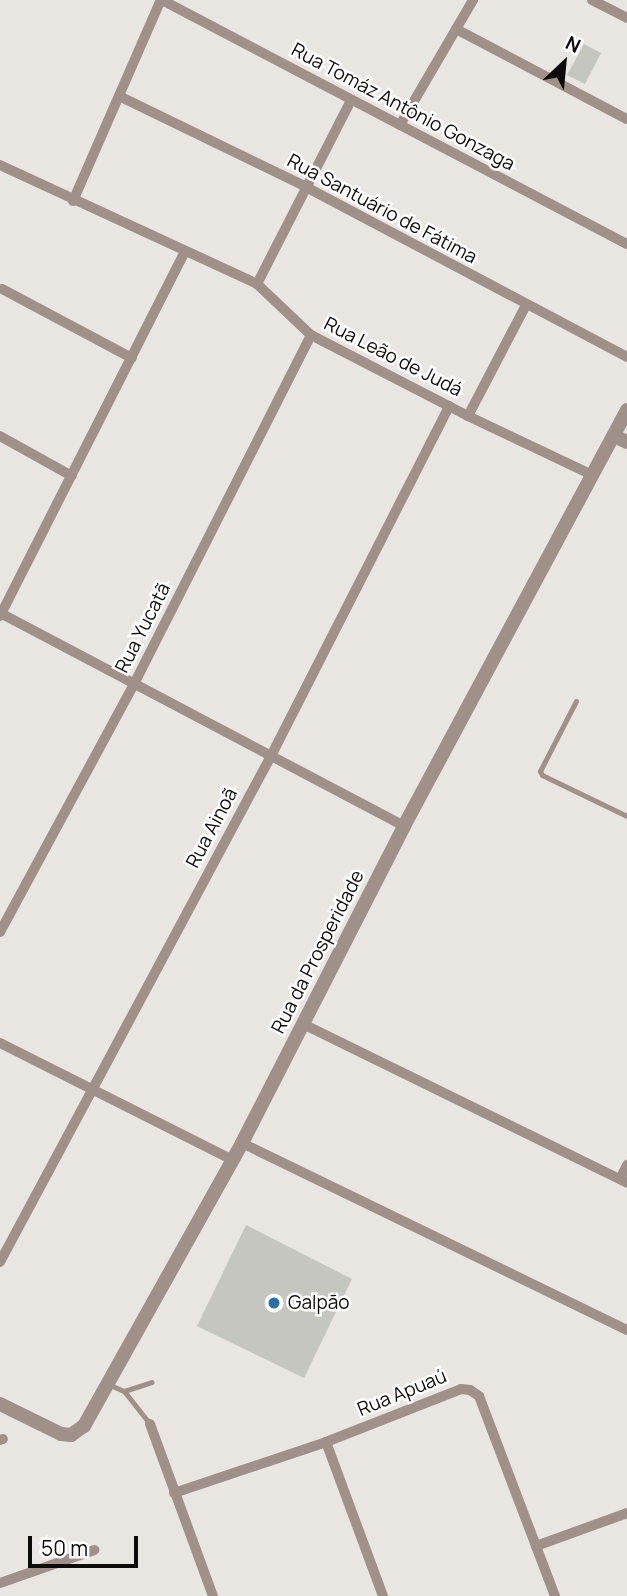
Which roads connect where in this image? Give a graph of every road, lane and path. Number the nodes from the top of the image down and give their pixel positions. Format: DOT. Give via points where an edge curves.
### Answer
graph roads {
  1 [pos="162,0"];
  2 [pos="473,0"];
  3 [pos="592,0"];
  4 [pos="627,18"];
  5 [pos="456,29"];
  6 [pos="119,96"];
  7 [pos="351,100"];
  8 [pos="627,118"];
  9 [pos="400,125"];
  10 [pos="0,164"];
  11 [pos="306,187"];
  12 [pos="73,201"];
  13 [pos="627,244"];
  14 [pos="185,252"];
  15 [pos="257,284"];
  16 [pos="2,289"];
  17 [pos="526,305"];
  18 [pos="311,335"];
  19 [pos="627,357"];
  20 [pos="132,358"];
  21 [pos="449,406"];
  22 [pos="627,410"];
  23 [pos="468,416"];
  24 [pos="5,439"];
  25 [pos="621,439"];
  26 [pos="592,475"];
  27 [pos="72,476"];
  28 [pos="1,615"];
  29 [pos="134,684"];
  30 [pos="576,701"];
  31 [pos="271,755"];
  32 [pos="627,816"];
  33 [pos="404,826"];
  34 [pos="0,932"];
  35 [pos="303,1024"];
  36 [pos="0,1042"];
  37 [pos="92,1090"];
  38 [pos="242,1143"];
  39 [pos="233,1160"];
  40 [pos="627,1165"];
  41 [pos="623,1181"];
  42 [pos="0,1262"];
  43 [pos="627,1329"];
  44 [pos="152,1382"];
  45 [pos="108,1384"];
  46 [pos="124,1391"];
  47 [pos="0,1404"];
  48 [pos="150,1424"];
  49 [pos="326,1442"];
  50 [pos="174,1493"];
  51 [pos="627,1514"];
  52 [pos="536,1546"];
  53 [pos="94,1550"];
  54 [pos="0,1583"];
  55 [pos="213,1596"];
  56 [pos="383,1596"];
  57 [pos="555,1596"];
  1 -- 6 [label="street"];
  1 -- 7 [label="street, Rua Tomáz Antônio Gonzaga"];
  2 -- 5 [label="street"];
  3 -- 4 [label="street"];
  5 -- 8 [label="street"];
  5 -- 9 [label="street"];
  6 -- 11 [label="street, Rua Santuário de Fátima"];
  6 -- 12 [label="street"];
  7 -- 9 [label="street, Rua Tomáz Antônio Gonzaga"];
  7 -- 11 [label="street"];
  9 -- 13 [label="street, Rua Tomáz Antônio Gonzaga"];
  10 -- 12 [label="street, Rua Leão de Judá"];
  11 -- 15 [label="street"];
  11 -- 17 [label="street, Rua Santuário de Fátima"];
  12 -- 14 [label="street, Rua Leão de Judá"];
  14 -- 15 [label="street, Rua Leão de Judá"];
  14 -- 20 [label="street"];
  15 -- 18 [label="street, Rua Leão de Judá"];
  16 -- 20 [label="street"];
  17 -- 19 [label="street, Rua Santuário de Fátima"];
  17 -- 23 [label="street"];
  18 -- 21 [label="street, Rua Leão de Judá"];
  18 -- 29 [label="street, Rua Yucatã"];
  20 -- 27 [label="street"];
  21 -- 23 [label="street, Rua Leão de Judá"];
  21 -- 31 [label="street, Rua Ainoã"];
  22 -- 25 [label="street, Rua da Prosperidade"];
  23 -- 26 [label="street, Rua Leão de Judá"];
  24 -- 27 [label="street"];
  25 -- 26 [label="street, Rua da Prosperidade"];
  26 -- 33 [label="street, Rua da Prosperidade"];
  27 -- 28 [label="street"];
  28 -- 29 [label="street"];
  29 -- 31 [label="street"];
  29 -- 34 [label="street, Rua Yucatã"];
  30 -- 32 [label="lane" via="540,771"];
  31 -- 33 [label="street"];
  31 -- 37 [label="street, Rua Ainoã"];
  33 -- 35 [label="street, Rua da Prosperidade"];
  35 -- 38 [label="street, Rua da Prosperidade"];
  35 -- 41 [label="street"];
  36 -- 37 [label="street"];
  37 -- 39 [label="street"];
  37 -- 42 [label="street, Rua Ainoã"];
  38 -- 39 [label="street, Rua da Prosperidade"];
  38 -- 43 [label="street"];
  39 -- 45 [label="street, Rua da Prosperidade"];
  40 -- 41 [label="street"];
  44 -- 46 [label="lane"];
  45 -- 46 [label="lane"];
  45 -- 47 [label="street, Rua da Prosperidade" via="85,1426 71,1435"];
  46 -- 48 [label="lane"];
  48 -- 50 [label="street"];
  49 -- 50 [label="street, Rua Apuaú"];
  49 -- 52 [label="street, Rua Apuaú" via="461,1389 476,1392"];
  49 -- 56 [label="street"];
  50 -- 55 [label="street"];
  51 -- 52 [label="street"];
  52 -- 57 [label="street, Rua Apuaú"];
  53 -- 54 [label="street"];
}
